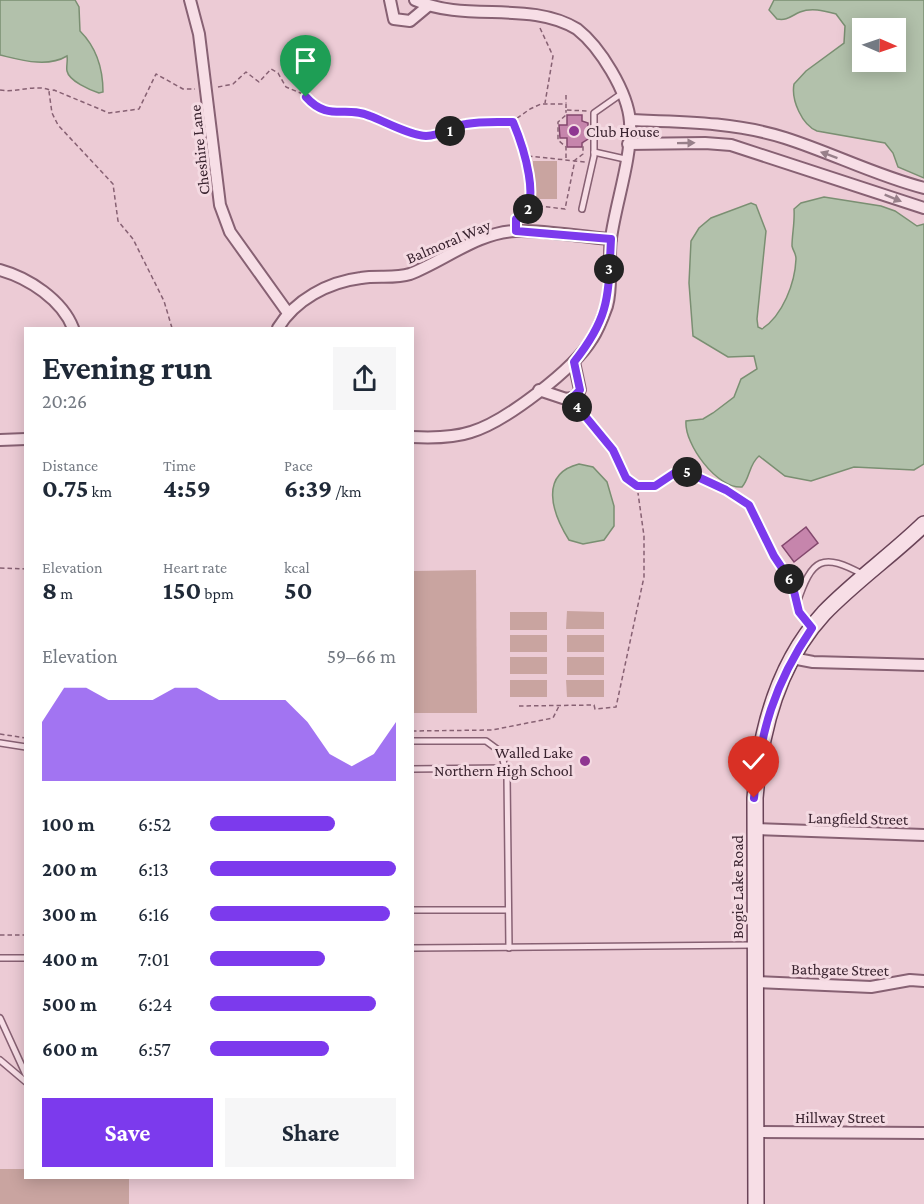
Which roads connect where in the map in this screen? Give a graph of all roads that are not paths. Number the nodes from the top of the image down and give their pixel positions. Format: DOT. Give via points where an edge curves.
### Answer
graph roads {
  1 [pos="190,0"];
  2 [pos="390,0"];
  3 [pos="415,0"];
  4 [pos="428,6"];
  5 [pos="621,94"];
  6 [pos="630,120"];
  7 [pos="759,132"];
  8 [pos="628,144"];
  9 [pos="754,151"];
  10 [pos="594,152"];
  11 [pos="625,159"];
  12 [pos="877,171"];
  13 [pos="924,188"];
  14 [pos="870,189"];
  15 [pos="924,208"];
  16 [pos="582,209"];
  17 [pos="611,239"];
  18 [pos="0,270"];
  19 [pos="288,313"];
  20 [pos="73,327"];
  21 [pos="279,327"];
  22 [pos="574,362"];
  23 [pos="539,390"];
  24 [pos="571,399"];
  25 [pos="414,437"];
  26 [pos="0,440"];
  27 [pos="24,440"];
  28 [pos="924,524"];
  29 [pos="866,576"];
  30 [pos="797,603"];
  31 [pos="812,628"];
  32 [pos="792,658"];
  33 [pos="924,665"];
  34 [pos="414,741"];
  35 [pos="0,743"];
  36 [pos="24,747"];
  37 [pos="505,768"];
  38 [pos="414,769"];
  39 [pos="754,829"];
  40 [pos="924,835"];
  41 [pos="414,910"];
  42 [pos="508,910"];
  43 [pos="755,945"];
  44 [pos="414,948"];
  45 [pos="509,948"];
  46 [pos="24,957"];
  47 [pos="0,958"];
  48 [pos="924,981"];
  49 [pos="756,982"];
  50 [pos="0,1018"];
  51 [pos="0,1060"];
  52 [pos="24,1071"];
  53 [pos="24,1080"];
  54 [pos="756,1132"];
  55 [pos="924,1133"];
  56 [pos="756,1204"];
  1 -- 19 [label="street, Cheshire Lane" via="207,87 220,205 230,232"];
  2 -- 4 [label="street" via="394,19 401,21 410,21"];
  3 -- 4 [label="street"];
  4 -- 5 [label="street" via="512,7 547,13 577,28 615,74"];
  5 -- 6 [label="street"];
  5 -- 10 [label="lane" via="594,113"];
  6 -- 7 [label="street" via="708,123"];
  6 -- 8 [label="street"];
  7 -- 9 [label="street"];
  12 -- 7 [label="street, one-way"];
  8 -- 9 [label="street, one-way" via="705,143"];
  8 -- 11 [label="street"];
  9 -- 14 [label="street"];
  10 -- 11 [label="lane"];
  10 -- 16 [label="lane"];
  11 -- 17 [label="street"];
  12 -- 13 [label="street"];
  12 -- 14 [label="street"];
  14 -- 15 [label="street, one-way"];
  17 -- 19 [label="street, Balmoral Way" via="516,231 483,239 409,274 342,282 310,295"];
  17 -- 22 [label="street" via="608,304 592,339"];
  18 -- 20 [label="street" via="26,279 61,308"];
  19 -- 21 [label="street, Balmoral Way"];
  22 -- 23 [label="street"];
  22 -- 24 [label="street" via="580,390"];
  23 -- 24 [label="street"];
  23 -- 25 [label="street" via="504,417 471,432"];
  24 -- 30 [label="lane" via="613,450 626,478 637,486 655,486 685,471 749,505 792,583"];
  26 -- 27 [label="street"];
  28 -- 29 [label="main road, Bogie Lake Road"];
  29 -- 30 [label="lane" via="835,560 821,562 810,571"];
  29 -- 31 [label="main road, Bogie Lake Road"];
  30 -- 31 [label="lane"];
  31 -- 32 [label="main road, Bogie Lake Road"];
  32 -- 33 [label="street"];
  32 -- 39 [label="main road, Bogie Lake Road" via="770,705 758,753"];
  34 -- 37 [label="lane" via="486,741 501,752"];
  35 -- 36 [label="lane"];
  37 -- 38 [label="lane"];
  37 -- 42 [label="lane"];
  39 -- 40 [label="street, Langfield Street"];
  39 -- 43 [label="main road, Bogie Lake Road"];
  41 -- 42 [label="lane"];
  42 -- 45 [label="lane"];
  43 -- 45 [label="lane"];
  43 -- 49 [label="main road, Bogie Lake Road"];
  44 -- 45 [label="lane"];
  46 -- 47 [label="lane"];
  48 -- 49 [label="street, Bathgate Street" via="871,987"];
  49 -- 54 [label="main road, Bogie Lake Road"];
  50 -- 52 [label="lane"];
  51 -- 53 [label="lane"];
  54 -- 55 [label="street, Hillway Street"];
  54 -- 56 [label="main road, Bogie Lake Road"];
}
